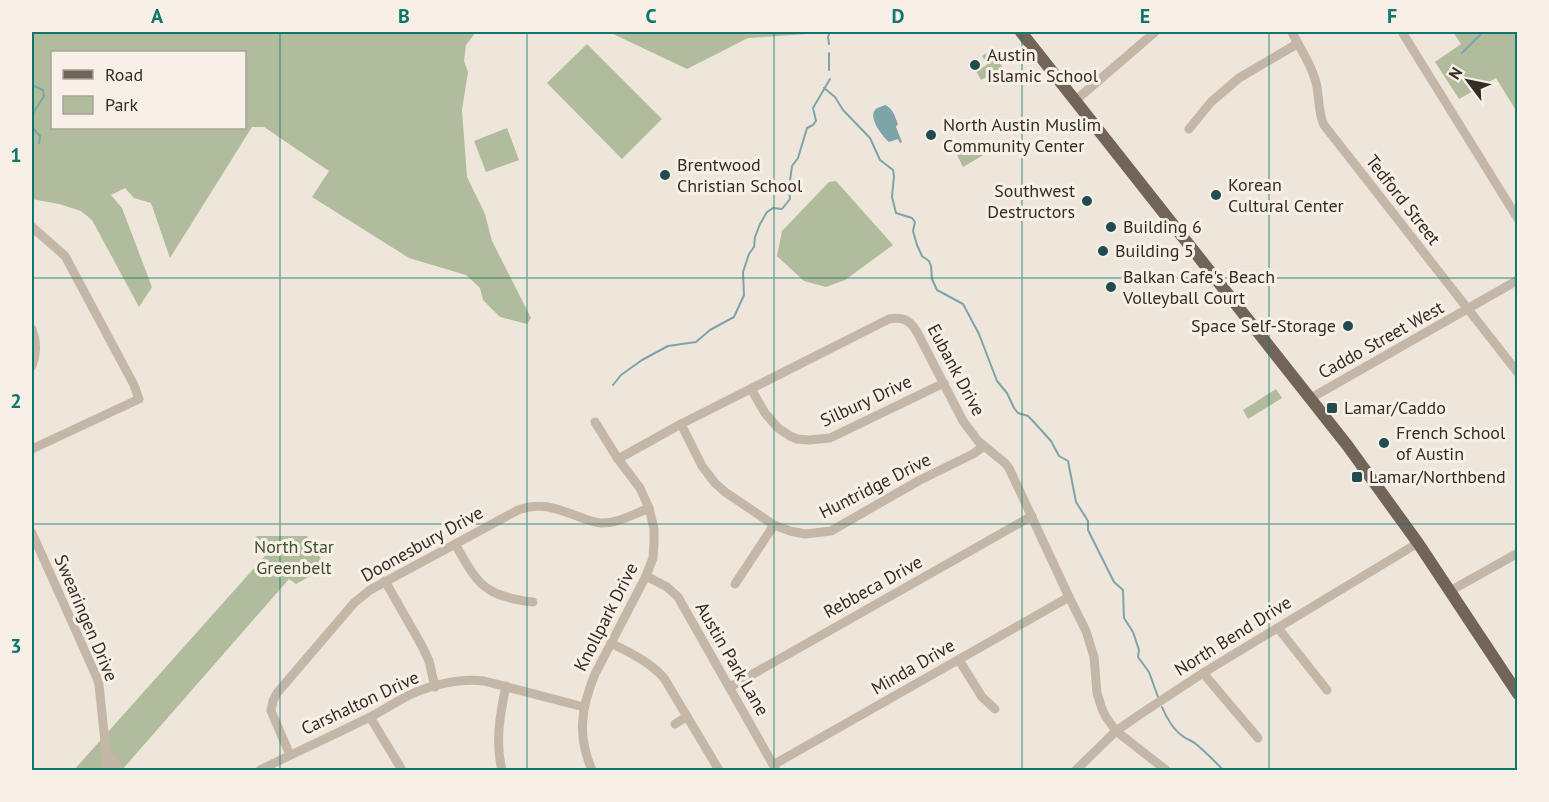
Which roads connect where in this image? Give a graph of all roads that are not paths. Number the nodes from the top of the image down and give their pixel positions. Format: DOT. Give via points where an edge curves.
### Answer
graph roads {
  1 [pos="1021,32"];
  2 [pos="1155,32"];
  3 [pos="1292,32"];
  4 [pos="1402,32"];
  5 [pos="1298,44"];
  6 [pos="1076,100"];
  7 [pos="1189,129"];
  8 [pos="1518,219"];
  9 [pos="32,227"];
  10 [pos="1518,280"];
  11 [pos="1467,310"];
  12 [pos="32,329"];
  13 [pos="32,366"];
  14 [pos="1518,373"];
  15 [pos="944,382"];
  16 [pos="751,389"];
  17 [pos="1311,398"];
  18 [pos="595,422"];
  19 [pos="681,424"];
  20 [pos="984,446"];
  21 [pos="32,449"];
  22 [pos="618,459"];
  23 [pos="649,507"];
  24 [pos="1032,516"];
  25 [pos="774,525"];
  26 [pos="32,533"];
  27 [pos="1418,543"];
  28 [pos="455,544"];
  29 [pos="1518,553"];
  30 [pos="646,576"];
  31 [pos="385,581"];
  32 [pos="735,584"];
  33 [pos="1450,591"];
  34 [pos="1068,597"];
  35 [pos="533,602"];
  36 [pos="1278,628"];
  37 [pos="611,643"];
  38 [pos="959,660"];
  39 [pos="1203,673"];
  40 [pos="506,686"];
  41 [pos="435,687"];
  42 [pos="730,687"];
  43 [pos="1327,690"];
  44 [pos="1518,694"];
  45 [pos="584,707"];
  46 [pos="995,709"];
  47 [pos="370,717"];
  48 [pos="686,717"];
  49 [pos="675,724"];
  50 [pos="1116,731"];
  51 [pos="1258,738"];
  52 [pos="106,753"];
  53 [pos="290,755"];
  54 [pos="775,768"];
  55 [pos="108,771"];
  56 [pos="118,771"];
  57 [pos="260,771"];
  58 [pos="402,771"];
  59 [pos="502,771"];
  60 [pos="592,771"];
  61 [pos="719,771"];
  62 [pos="1076,771"];
  63 [pos="1166,771"];
  1 -- 6 [label="main road"];
  2 -- 6 [label="street"];
  3 -- 5 [label="street, Tedford Street"];
  4 -- 8 [label="street"];
  5 -- 7 [label="street" via="1239,78 1211,102"];
  5 -- 11 [label="street, Tedford Street" via="1312,70 1324,125"];
  6 -- 17 [label="main road"];
  9 -- 21 [label="street" via="65,256 139,399"];
  10 -- 11 [label="street, Caddo Street West"];
  11 -- 14 [label="street, Tedford Street"];
  11 -- 17 [label="street, Caddo Street West"];
  12 -- 13 [label="street" via="36,355"];
  15 -- 16 [label="street, Silbury Drive" via="830,438 809,440 797,439 778,428"];
  15 -- 16 [label="street, Eubank Drive" via="914,326 899,317"];
  15 -- 20 [label="street, Eubank Drive" via="963,421"];
  16 -- 19 [label="street, Eubank Drive"];
  17 -- 27 [label="main road"];
  18 -- 22 [label="street, Knollpark Drive"];
  19 -- 22 [label="street, Eubank Drive"];
  19 -- 25 [label="street, Huntridge Drive" via="715,483"];
  20 -- 24 [label="street, Eubank Drive" via="1009,468"];
  20 -- 25 [label="street, Huntridge Drive" via="831,531 805,534"];
  22 -- 23 [label="street, Knollpark Drive"];
  23 -- 28 [label="street, Doonesbury Drive" via="623,519 601,523 556,508 526,507"];
  23 -- 30 [label="street, Knollpark Drive" via="654,543"];
  24 -- 34 [label="street, Eubank Drive"];
  24 -- 42 [label="street, Rebbeca Drive"];
  25 -- 32 [label="street"];
  26 -- 52 [label="street, Swearingen Drive" via="97,678"];
  27 -- 33 [label="main road"];
  27 -- 36 [label="street, North Bend Drive"];
  28 -- 31 [label="street, Doonesbury Drive"];
  28 -- 35 [label="street" via="485,588 504,597"];
  29 -- 33 [label="street"];
  30 -- 37 [label="street, Knollpark Drive"];
  30 -- 42 [label="street, Austin Park Lane" via="678,597"];
  31 -- 41 [label="street" via="422,646"];
  31 -- 53 [label="street, Doonesbury Drive" via="362,595 277,693 271,711"];
  33 -- 44 [label="main road"];
  34 -- 38 [label="street, Minda Drive"];
  34 -- 50 [label="street, Eubank Drive" via="1091,644 1097,693"];
  36 -- 39 [label="street, North Bend Drive"];
  36 -- 43 [label="street"];
  37 -- 45 [label="street, Knollpark Drive"];
  37 -- 48 [label="street" via="656,669"];
  38 -- 46 [label="street" via="982,697"];
  38 -- 54 [label="street, Minda Drive"];
  39 -- 50 [label="street, North Bend Drive"];
  39 -- 51 [label="street"];
  40 -- 41 [label="street, Carshalton Drive" via="472,680"];
  40 -- 45 [label="street, Carshalton Drive"];
  40 -- 59 [label="street" via="498,743"];
  41 -- 47 [label="street, Carshalton Drive" via="420,690"];
  42 -- 54 [label="street, Austin Park Lane"];
  45 -- 60 [label="street, Knollpark Drive" via="582,734"];
  47 -- 53 [label="street, Carshalton Drive"];
  47 -- 58 [label="street"];
  48 -- 49 [label="street"];
  48 -- 61 [label="street"];
  50 -- 62 [label="street, North Bend Drive"];
  50 -- 63 [label="street, Eubank Drive"];
  52 -- 55 [label="street, Swearingen Drive"];
  52 -- 56 [label="street, Swearingen Drive"];
  53 -- 57 [label="street, Carshalton Drive"];
}
